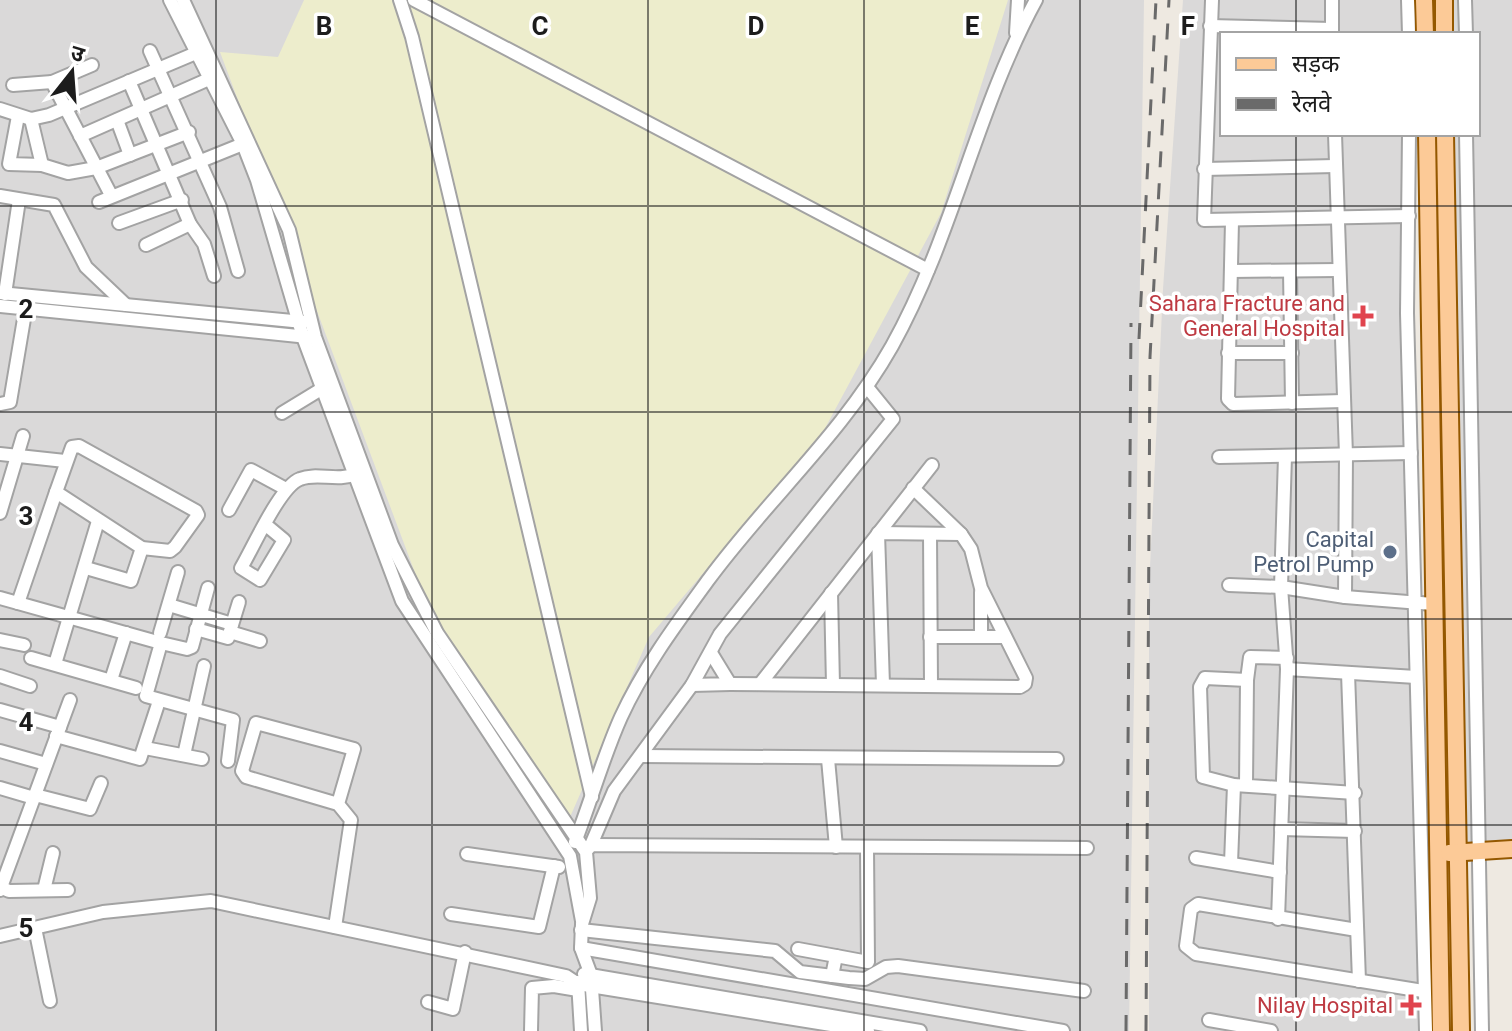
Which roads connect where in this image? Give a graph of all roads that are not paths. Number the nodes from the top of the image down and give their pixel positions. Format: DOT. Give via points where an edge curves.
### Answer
graph roads {
  1 [pos="170,0"];
  2 [pos="183,0"];
  3 [pos="400,0"];
  4 [pos="414,0"];
  5 [pos="1018,0"];
  6 [pos="1036,0"];
  7 [pos="1212,0"];
  8 [pos="1332,0"];
  9 [pos="1408,0"];
  10 [pos="1424,0"];
  11 [pos="1444,0"];
  12 [pos="1465,0"];
  13 [pos="1210,26"];
  14 [pos="1261,31"];
  15 [pos="1332,32"];
  16 [pos="1409,32"];
  17 [pos="1425,32"];
  18 [pos="1444,32"];
  19 [pos="1466,32"];
  20 [pos="1016,37"];
  21 [pos="150,51"];
  22 [pos="196,53"];
  23 [pos="92,65"];
  24 [pos="159,68"];
  25 [pos="209,79"];
  26 [pos="129,81"];
  27 [pos="52,82"];
  28 [pos="13,85"];
  29 [pos="171,94"];
  30 [pos="65,107"];
  31 [pos="141,107"];
  32 [pos="0,109"];
  33 [pos="25,118"];
  34 [pos="1207,119"];
  35 [pos="117,120"];
  36 [pos="1220,120"];
  37 [pos="189,132"];
  38 [pos="80,136"];
  39 [pos="1335,136"];
  40 [pos="1409,136"];
  41 [pos="1427,136"];
  42 [pos="1445,136"];
  43 [pos="1466,136"];
  44 [pos="243,138"];
  45 [pos="156,145"];
  46 [pos="130,155"];
  47 [pos="200,160"];
  48 [pos="42,165"];
  49 [pos="1335,166"];
  50 [pos="96,168"];
  51 [pos="1204,169"];
  52 [pos="170,172"];
  53 [pos="0,196"];
  54 [pos="19,200"];
  55 [pos="182,200"];
  56 [pos="158,209"];
  57 [pos="1409,216"];
  58 [pos="1338,218"];
  59 [pos="1232,221"];
  60 [pos="119,223"];
  61 [pos="190,224"];
  62 [pos="168,234"];
  63 [pos="146,245"];
  64 [pos="928,270"];
  65 [pos="1338,270"];
  66 [pos="238,271"];
  67 [pos="1231,271"];
  68 [pos="1290,271"];
  69 [pos="214,276"];
  70 [pos="2,298"];
  71 [pos="27,303"];
  72 [pos="126,305"];
  73 [pos="305,322"];
  74 [pos="309,337"];
  75 [pos="1228,353"];
  76 [pos="1292,353"];
  77 [pos="0,359"];
  78 [pos="16,362"];
  79 [pos="867,387"];
  80 [pos="323,388"];
  81 [pos="1343,401"];
  82 [pos="1292,403"];
  83 [pos="0,404"];
  84 [pos="282,413"];
  85 [pos="23,436"];
  86 [pos="1411,453"];
  87 [pos="0,454"];
  88 [pos="1346,455"];
  89 [pos="19,456"];
  90 [pos="1285,456"];
  91 [pos="1219,457"];
  92 [pos="65,461"];
  93 [pos="932,465"];
  94 [pos="356,474"];
  95 [pos="913,488"];
  96 [pos="286,489"];
  97 [pos="56,492"];
  98 [pos="1,506"];
  99 [pos="229,510"];
  100 [pos="98,521"];
  101 [pos="266,525"];
  102 [pos="878,533"];
  103 [pos="930,534"];
  104 [pos="961,534"];
  105 [pos="142,548"];
  106 [pos="86,568"];
  107 [pos="178,572"];
  108 [pos="1229,585"];
  109 [pos="1281,587"];
  110 [pos="208,588"];
  111 [pos="981,588"];
  112 [pos="831,593"];
  113 [pos="1345,597"];
  114 [pos="0,598"];
  115 [pos="1415,601"];
  116 [pos="239,602"];
  117 [pos="18,603"];
  118 [pos="1433,604"];
  119 [pos="169,605"];
  120 [pos="201,614"];
  121 [pos="70,617"];
  122 [pos="231,628"];
  123 [pos="196,629"];
  124 [pos="126,633"];
  125 [pos="930,637"];
  126 [pos="981,637"];
  127 [pos="1005,637"];
  128 [pos="161,638"];
  129 [pos="0,640"];
  130 [pos="260,641"];
  131 [pos="24,645"];
  132 [pos="711,653"];
  133 [pos="31,658"];
  134 [pos="55,664"];
  135 [pos="1287,664"];
  136 [pos="204,666"];
  137 [pos="1348,673"];
  138 [pos="0,676"];
  139 [pos="1416,677"];
  140 [pos="111,680"];
  141 [pos="1247,680"];
  142 [pos="730,684"];
  143 [pos="760,684"];
  144 [pos="692,685"];
  145 [pos="833,685"];
  146 [pos="883,685"];
  147 [pos="931,685"];
  148 [pos="30,686"];
  149 [pos="136,688"];
  150 [pos="70,700"];
  151 [pos="159,701"];
  152 [pos="193,709"];
  153 [pos="0,710"];
  154 [pos="58,732"];
  155 [pos="145,748"];
  156 [pos="0,751"];
  157 [pos="184,755"];
  158 [pos="642,756"];
  159 [pos="202,759"];
  160 [pos="828,759"];
  161 [pos="1057,759"];
  162 [pos="228,761"];
  163 [pos="46,764"];
  164 [pos="101,783"];
  165 [pos="1240,785"];
  166 [pos="0,788"];
  167 [pos="1283,789"];
  168 [pos="1355,793"];
  169 [pos="34,797"];
  170 [pos="592,797"];
  171 [pos="338,804"];
  172 [pos="1281,829"];
  173 [pos="1355,831"];
  174 [pos="577,836"];
  175 [pos="1430,846"];
  176 [pos="836,847"];
  177 [pos="867,848"];
  178 [pos="1087,848"];
  179 [pos="588,849"];
  180 [pos="1512,849"];
  181 [pos="0,850"];
  182 [pos="1479,850"];
  183 [pos="53,853"];
  184 [pos="1457,853"];
  185 [pos="14,854"];
  186 [pos="467,854"];
  187 [pos="1196,858"];
  188 [pos="572,863"];
  189 [pos="1231,863"];
  190 [pos="554,866"];
  191 [pos="1280,872"];
  192 [pos="1,889"];
  193 [pos="44,890"];
  194 [pos="68,890"];
  195 [pos="451,914"];
  196 [pos="1278,919"];
  197 [pos="336,922"];
  198 [pos="582,927"];
  199 [pos="35,928"];
  200 [pos="1357,930"];
  201 [pos="0,936"];
  202 [pos="798,949"];
  203 [pos="465,952"];
  204 [pos="582,953"];
  205 [pos="836,956"];
  206 [pos="829,976"];
  207 [pos="1359,981"];
  208 [pos="575,982"];
  209 [pos="824,990"];
  210 [pos="1084,991"];
  211 [pos="1423,991"];
  212 [pos="50,1001"];
  213 [pos="428,1002"];
  214 [pos="725,1004"];
  215 [pos="1209,1020"];
  216 [pos="531,1031"];
  217 [pos="581,1031"];
  218 [pos="595,1031"];
  219 [pos="868,1031"];
  220 [pos="920,1031"];
  221 [pos="1063,1031"];
  222 [pos="1271,1031"];
  223 [pos="1426,1031"];
  224 [pos="1441,1031"];
  225 [pos="1461,1031"];
  226 [pos="1482,1031"];
  1 -- 22 [label="street"];
  2 -- 44 [label="street"];
  3 -- 170 [label="street"];
  4 -- 64 [label="street"];
  5 -- 20 [label="street"];
  6 -- 20 [label="street"];
  7 -- 13 [label="street"];
  8 -- 15 [label="street"];
  9 -- 16 [label="street"];
  10 -- 17 [label="main road"];
  11 -- 18 [label="main road"];
  12 -- 19 [label="street"];
  13 -- 14 [label="street"];
  13 -- 34 [label="street"];
  14 -- 15 [label="street"];
  20 -- 64 [label="street"];
  21 -- 24 [label="street"];
  22 -- 24 [label="street"];
  22 -- 25 [label="street"];
  23 -- 27 [label="street"];
  24 -- 26 [label="street"];
  24 -- 29 [label="street"];
  25 -- 29 [label="street"];
  25 -- 44 [label="street"];
  26 -- 30 [label="street"];
  26 -- 31 [label="street"];
  27 -- 28 [label="street"];
  27 -- 30 [label="street"];
  29 -- 31 [label="street"];
  29 -- 37 [label="street"];
  30 -- 33 [label="street"];
  30 -- 38 [label="street"];
  31 -- 35 [label="street"];
  31 -- 45 [label="street"];
  32 -- 33 [label="street"];
  33 -- 48 [label="street"];
  33 -- 48 [label="street" via="9,164"];
  34 -- 36 [label="street"];
  34 -- 51 [label="street"];
  35 -- 38 [label="street"];
  35 -- 46 [label="street"];
  37 -- 45 [label="street"];
  37 -- 47 [label="street"];
  38 -- 50 [label="street"];
  39 -- 49 [label="street"];
  40 -- 57 [label="street"];
  41 -- 118 [label="main road"];
  42 -- 184 [label="main road"];
  43 -- 182 [label="street"];
  44 -- 47 [label="street"];
  44 -- 73 [label="street"];
  45 -- 46 [label="street"];
  45 -- 52 [label="street"];
  46 -- 50 [label="street"];
  47 -- 52 [label="street"];
  47 -- 66 [label="street"];
  48 -- 50 [label="street" via="68,173"];
  49 -- 51 [label="street"];
  49 -- 58 [label="street"];
  50 -- 52 [label="street" via="105,198"];
  51 -- 59 [label="street" via="1204,220"];
  52 -- 55 [label="street"];
  53 -- 54 [label="street"];
  54 -- 70 [label="street"];
  54 -- 72 [label="street" via="54,205 86,267"];
  55 -- 56 [label="street"];
  55 -- 61 [label="street"];
  56 -- 60 [label="street"];
  56 -- 62 [label="street"];
  57 -- 58 [label="street"];
  57 -- 86 [label="street"];
  58 -- 59 [label="street"];
  58 -- 65 [label="street"];
  59 -- 67 [label="street"];
  61 -- 62 [label="street"];
  61 -- 69 [label="street" via="204,244"];
  62 -- 63 [label="street"];
  64 -- 79 [label="street"];
  65 -- 68 [label="street"];
  65 -- 81 [label="street"];
  67 -- 68 [label="street"];
  67 -- 75 [label="street"];
  68 -- 76 [label="street"];
  70 -- 71 [label="street"];
  71 -- 72 [label="street"];
  71 -- 74 [label="street"];
  71 -- 78 [label="street"];
  72 -- 73 [label="street"];
  73 -- 74 [label="street"];
  74 -- 80 [label="street"];
  74 -- 174 [label="street" via="392,545 431,622"];
  75 -- 76 [label="street"];
  75 -- 82 [label="street" via="1228,399 1233,404"];
  76 -- 82 [label="street"];
  77 -- 78 [label="street"];
  78 -- 83 [label="street" via="10,402"];
  79 -- 132 [label="street" via="893,419 720,634"];
  79 -- 170 [label="street" via="710,577 644,672 620,719"];
  80 -- 84 [label="street"];
  80 -- 94 [label="street"];
  81 -- 82 [label="street"];
  81 -- 88 [label="street"];
  85 -- 89 [label="street"];
  86 -- 88 [label="street"];
  86 -- 115 [label="street"];
  87 -- 89 [label="street"];
  88 -- 90 [label="street"];
  88 -- 113 [label="street"];
  89 -- 92 [label="street"];
  89 -- 98 [label="street"];
  90 -- 91 [label="street"];
  90 -- 109 [label="street"];
  92 -- 97 [label="street"];
  92 -- 105 [label="street" via="72,447 79,446 196,511 170,551"];
  93 -- 95 [label="street"];
  94 -- 96 [label="street" via="302,477"];
  94 -- 188 [label="street" via="402,601"];
  95 -- 102 [label="street"];
  95 -- 104 [label="street"];
  96 -- 99 [label="street" via="249,471"];
  96 -- 101 [label="street"];
  97 -- 100 [label="street"];
  97 -- 117 [label="street"];
  100 -- 105 [label="street"];
  100 -- 106 [label="street"];
  102 -- 103 [label="street"];
  102 -- 112 [label="street"];
  102 -- 146 [label="street"];
  103 -- 104 [label="street"];
  103 -- 125 [label="street"];
  104 -- 111 [label="street" via="971,549"];
  105 -- 106 [label="street" via="131,581"];
  106 -- 121 [label="street"];
  107 -- 119 [label="street"];
  108 -- 109 [label="street"];
  109 -- 113 [label="street"];
  109 -- 135 [label="street"];
  110 -- 120 [label="street"];
  111 -- 126 [label="street"];
  111 -- 127 [label="street"];
  112 -- 143 [label="street"];
  112 -- 145 [label="street"];
  113 -- 115 [label="street"];
  114 -- 117 [label="street"];
  115 -- 118 [label="street"];
  115 -- 139 [label="street"];
  116 -- 122 [label="street"];
  117 -- 121 [label="street"];
  118 -- 175 [label="main road"];
  119 -- 120 [label="street"];
  119 -- 128 [label="street"];
  120 -- 122 [label="street"];
  120 -- 123 [label="street"];
  121 -- 124 [label="street"];
  121 -- 134 [label="street"];
  122 -- 123 [label="street" via="226,638"];
  122 -- 130 [label="street"];
  123 -- 128 [label="street" via="190,649"];
  124 -- 128 [label="street"];
  124 -- 140 [label="street"];
  125 -- 126 [label="street"];
  125 -- 147 [label="street"];
  126 -- 127 [label="street"];
  127 -- 147 [label="street" via="1026,678 1023,685"];
  128 -- 151 [label="street" via="146,694"];
  129 -- 131 [label="street"];
  132 -- 142 [label="street"];
  132 -- 144 [label="street"];
  133 -- 134 [label="street"];
  134 -- 140 [label="street"];
  135 -- 137 [label="street"];
  135 -- 141 [label="street" via="1250,657"];
  135 -- 167 [label="street"];
  136 -- 152 [label="street"];
  137 -- 139 [label="street"];
  137 -- 168 [label="street"];
  138 -- 148 [label="street"];
  139 -- 175 [label="street"];
  140 -- 149 [label="street"];
  141 -- 165 [label="street"];
  141 -- 165 [label="street" via="1205,678 1200,687 1203,777"];
  142 -- 143 [label="street"];
  142 -- 144 [label="street"];
  143 -- 145 [label="street"];
  144 -- 158 [label="street"];
  145 -- 146 [label="street"];
  146 -- 147 [label="street"];
  150 -- 154 [label="street"];
  151 -- 152 [label="street"];
  151 -- 155 [label="street"];
  152 -- 157 [label="street"];
  152 -- 162 [label="street" via="235,721"];
  153 -- 154 [label="street"];
  154 -- 155 [label="street" via="138,759"];
  154 -- 163 [label="street"];
  155 -- 157 [label="street"];
  156 -- 163 [label="street"];
  157 -- 159 [label="street"];
  158 -- 160 [label="street"];
  158 -- 179 [label="street" via="614,791"];
  160 -- 161 [label="street"];
  160 -- 176 [label="street"];
  163 -- 169 [label="street"];
  164 -- 169 [label="street" via="90,809"];
  165 -- 167 [label="street"];
  165 -- 189 [label="street"];
  166 -- 169 [label="street"];
  167 -- 168 [label="street"];
  167 -- 172 [label="street"];
  168 -- 173 [label="street"];
  169 -- 185 [label="street"];
  170 -- 174 [label="street"];
  171 -- 171 [label="street" via="246,777 242,771 256,723 354,749"];
  171 -- 197 [label="street" via="351,820"];
  172 -- 173 [label="street"];
  172 -- 191 [label="street"];
  173 -- 200 [label="street"];
  174 -- 179 [label="street"];
  174 -- 188 [label="street"];
  175 -- 184 [label="main road"];
  175 -- 211 [label="street"];
  175 -- 224 [label="main road"];
  176 -- 177 [label="street"];
  176 -- 179 [label="street"];
  177 -- 178 [label="street"];
  177 -- 205 [label="street" via="868,962"];
  179 -- 188 [label="street"];
  179 -- 198 [label="street" via="590,898"];
  180 -- 182 [label="main road"];
  181 -- 185 [label="street"];
  182 -- 184 [label="main road"];
  182 -- 226 [label="street"];
  183 -- 193 [label="street"];
  184 -- 225 [label="main road"];
  185 -- 192 [label="street"];
  186 -- 190 [label="street"];
  187 -- 189 [label="street"];
  188 -- 190 [label="street"];
  188 -- 198 [label="street"];
  189 -- 191 [label="street"];
  190 -- 195 [label="street" via="539,927"];
  191 -- 196 [label="street"];
  192 -- 193 [label="street"];
  193 -- 194 [label="street"];
  196 -- 200 [label="street"];
  196 -- 207 [label="street" via="1198,904 1191,909 1186,946 1196,954"];
  197 -- 199 [label="street" via="211,901 103,912"];
  197 -- 203 [label="street"];
  198 -- 204 [label="street"];
  198 -- 206 [label="street" via="775,951 800,972"];
  199 -- 201 [label="street"];
  199 -- 212 [label="street"];
  200 -- 207 [label="street"];
  202 -- 205 [label="street"];
  203 -- 208 [label="street"];
  203 -- 213 [label="street" via="453,1009"];
  204 -- 208 [label="street"];
  204 -- 209 [label="street"];
  205 -- 206 [label="street"];
  206 -- 209 [label="street"];
  206 -- 210 [label="street" via="865,979 898,966"];
  207 -- 211 [label="street"];
  208 -- 214 [label="street"];
  208 -- 216 [label="street" via="530,990"];
  208 -- 217 [label="street"];
  208 -- 218 [label="street"];
  209 -- 221 [label="street"];
  211 -- 223 [label="street"];
  214 -- 219 [label="street"];
  214 -- 220 [label="street"];
  215 -- 222 [label="street"];
}
